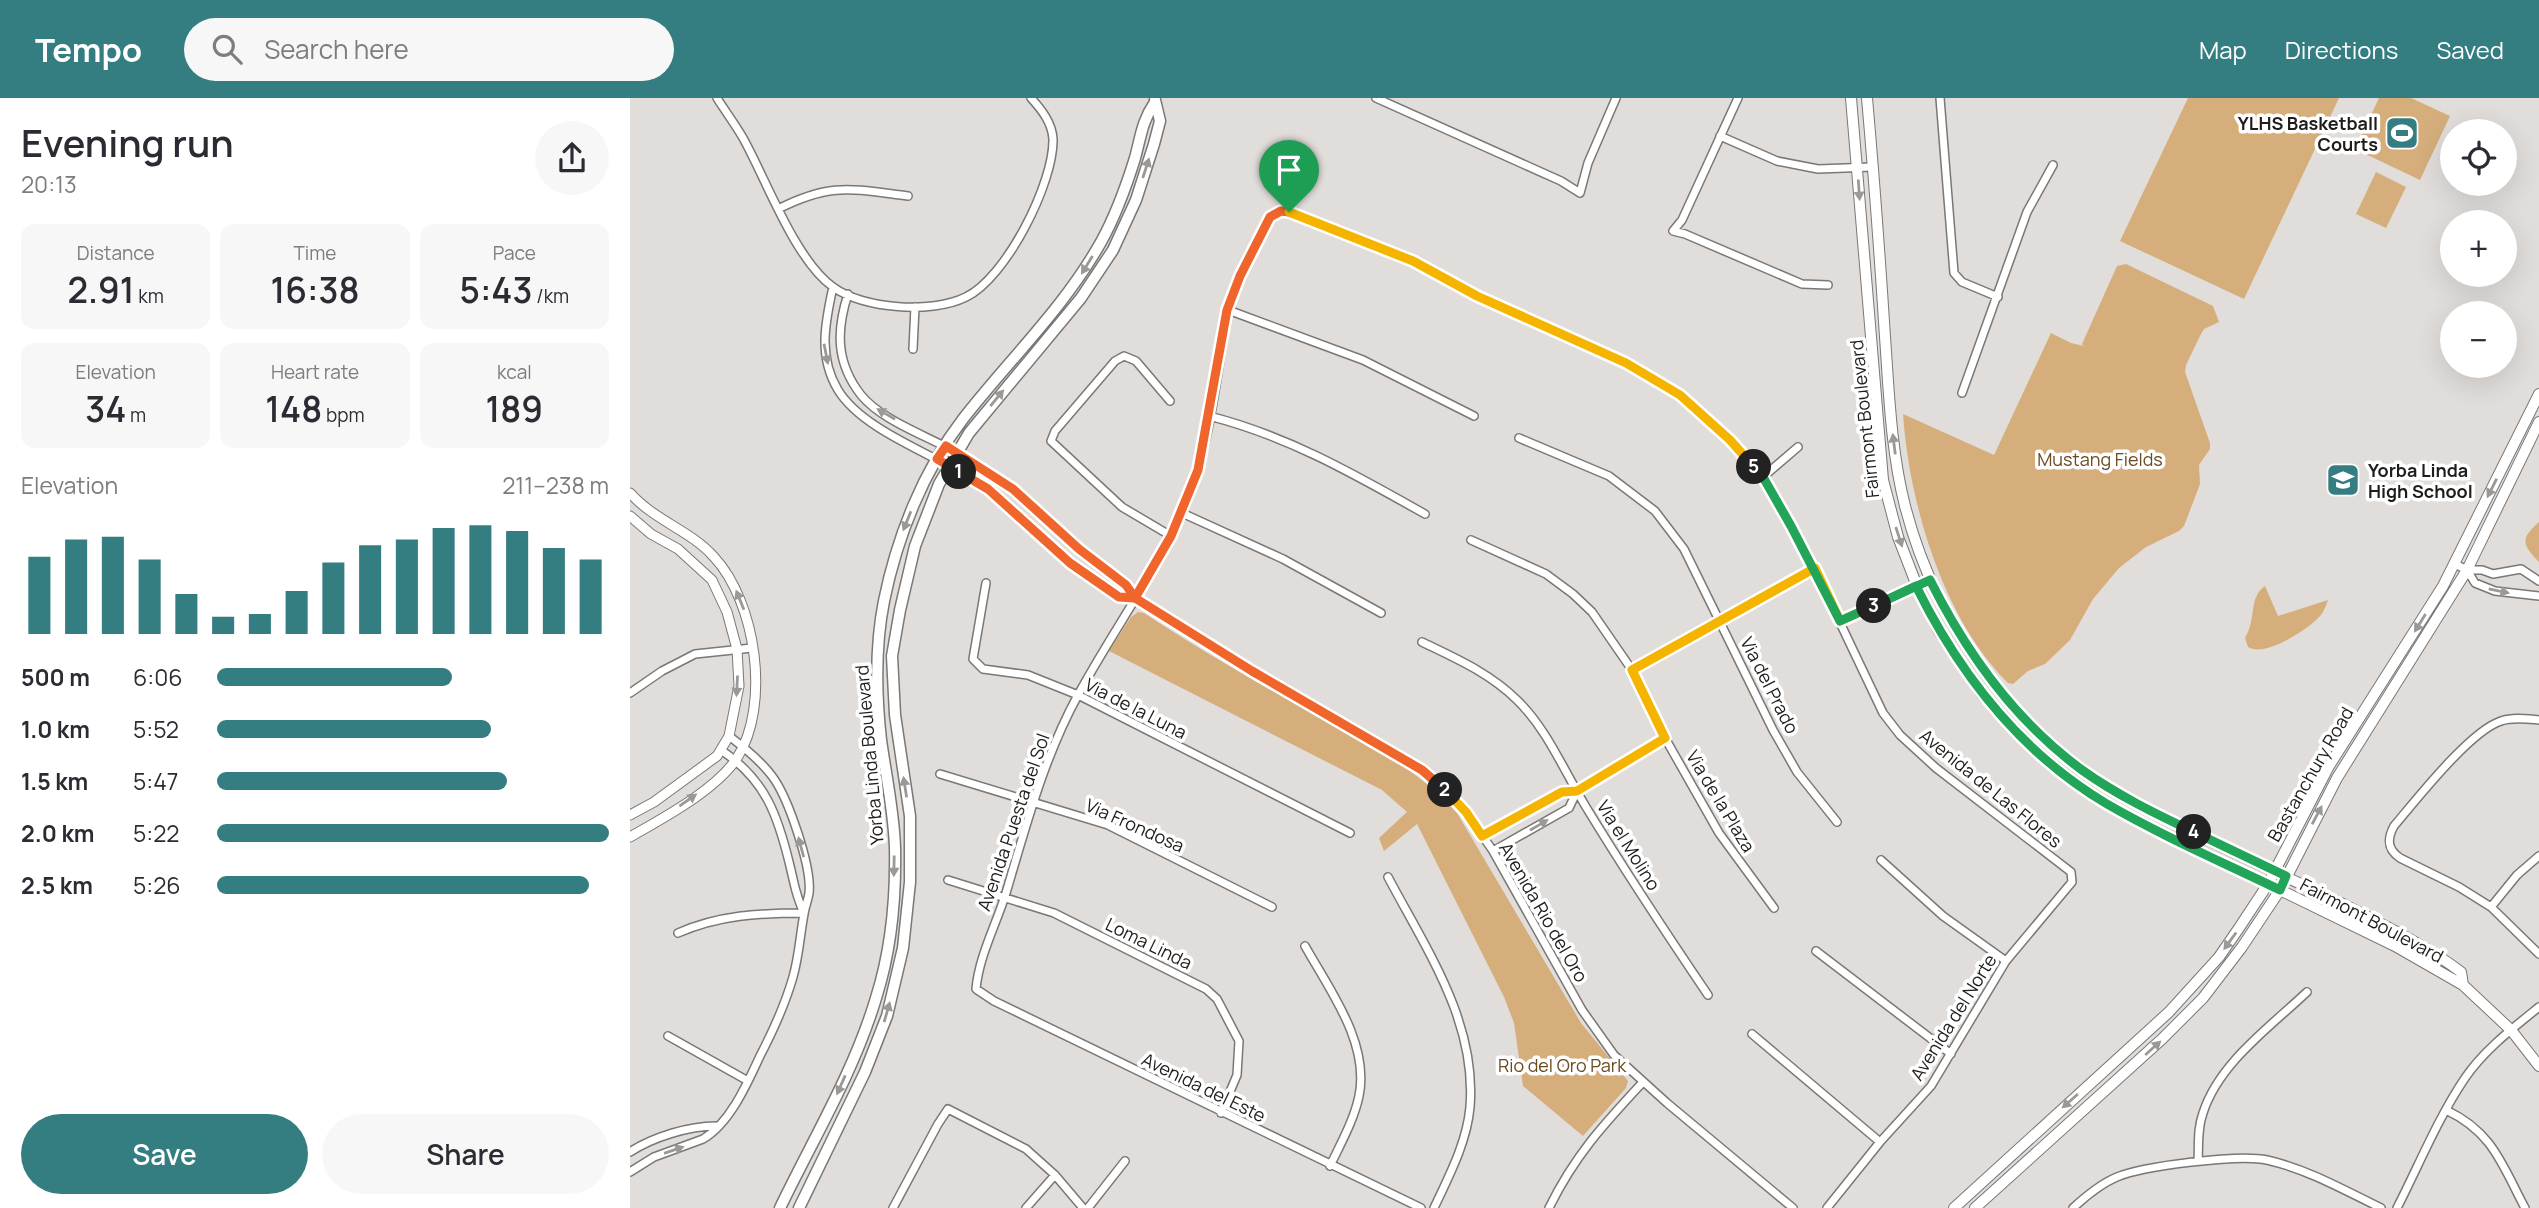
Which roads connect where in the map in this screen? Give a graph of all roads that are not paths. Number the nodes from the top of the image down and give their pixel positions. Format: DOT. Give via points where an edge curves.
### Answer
graph roads {
  1 [pos="716,98"];
  2 [pos="1031,98"];
  3 [pos="1376,98"];
  4 [pos="1616,98"];
  5 [pos="1738,98"];
  6 [pos="1851,98"];
  7 [pos="1867,98"];
  8 [pos="1940,98"];
  9 [pos="1155,100"];
  10 [pos="1720,135"];
  11 [pos="2053,165"];
  12 [pos="1857,167"];
  13 [pos="1872,167"];
  14 [pos="908,196"];
  15 [pos="1119,205"];
  16 [pos="778,209"];
  17 [pos="1131,211"];
  18 [pos="1281,211"];
  19 [pos="1828,285"];
  20 [pos="833,287"];
  21 [pos="848,294"];
  22 [pos="1998,297"];
  23 [pos="915,307"];
  24 [pos="1227,310"];
  25 [pos="913,349"];
  26 [pos="1962,393"];
  27 [pos="2539,394"];
  28 [pos="1170,401"];
  29 [pos="1209,416"];
  30 [pos="1474,416"];
  31 [pos="2539,422"];
  32 [pos="1519,438"];
  33 [pos="946,446"];
  34 [pos="1798,447"];
  35 [pos="957,453"];
  36 [pos="937,459"];
  37 [pos="949,466"];
  38 [pos="1763,477"];
  39 [pos="630,493"];
  40 [pos="1182,513"];
  41 [pos="1424,514"];
  42 [pos="630,516"];
  43 [pos="1171,536"];
  44 [pos="1471,540"];
  45 [pos="2455,564"];
  46 [pos="1815,568"];
  47 [pos="2467,570"];
  48 [pos="1930,580"];
  49 [pos="2539,581"];
  50 [pos="986,583"];
  51 [pos="1916,586"];
  52 [pos="2537,596"];
  53 [pos="1135,598"];
  54 [pos="1381,613"];
  55 [pos="1720,621"];
  56 [pos="1840,621"];
  57 [pos="1422,642"];
  58 [pos="752,648"];
  59 [pos="737,649"];
  60 [pos="1632,670"];
  61 [pos="630,693"];
  62 [pos="1078,695"];
  63 [pos="2006,700"];
  64 [pos="1995,709"];
  65 [pos="2539,720"];
  66 [pos="729,736"];
  67 [pos="1665,738"];
  68 [pos="743,747"];
  69 [pos="721,750"];
  70 [pos="736,759"];
  71 [pos="940,774"];
  72 [pos="1577,791"];
  73 [pos="1033,801"];
  74 [pos="630,815"];
  75 [pos="2161,816"];
  76 [pos="1836,822"];
  77 [pos="2154,828"];
  78 [pos="1350,833"];
  79 [pos="630,836"];
  80 [pos="1482,836"];
  81 [pos="1493,851"];
  82 [pos="2539,856"];
  83 [pos="1881,860"];
  84 [pos="2275,871"];
  85 [pos="2071,872"];
  86 [pos="2286,876"];
  87 [pos="1388,877"];
  88 [pos="948,880"];
  89 [pos="2268,884"];
  90 [pos="2280,890"];
  91 [pos="1004,897"];
  92 [pos="1272,907"];
  93 [pos="2491,907"];
  94 [pos="1774,908"];
  95 [pos="804,913"];
  96 [pos="678,933"];
  97 [pos="1305,946"];
  98 [pos="1816,951"];
  99 [pos="2539,954"];
  100 [pos="2007,961"];
  101 [pos="2463,985"];
  102 [pos="976,989"];
  103 [pos="2307,992"];
  104 [pos="1708,995"];
  105 [pos="2539,1007"];
  106 [pos="2511,1030"];
  107 [pos="1752,1034"];
  108 [pos="668,1036"];
  109 [pos="1951,1054"];
  110 [pos="2539,1066"];
  111 [pos="748,1082"];
  112 [pos="1643,1082"];
  113 [pos="2446,1110"];
  114 [pos="1221,1113"];
  115 [pos="716,1126"];
  116 [pos="1880,1142"];
  117 [pos="630,1152"];
  118 [pos="1125,1161"];
  119 [pos="2198,1161"];
  120 [pos="1330,1166"];
  121 [pos="630,1172"];
  122 [pos="1055,1175"];
  123 [pos="780,1208"];
  124 [pos="799,1208"];
  125 [pos="893,1208"];
  126 [pos="1026,1208"];
  127 [pos="1085,1208"];
  128 [pos="1421,1208"];
  129 [pos="1434,1208"];
  130 [pos="1549,1208"];
  131 [pos="1793,1208"];
  132 [pos="1827,1208"];
  133 [pos="1954,1208"];
  134 [pos="1975,1208"];
  135 [pos="2073,1208"];
  136 [pos="2381,1208"];
  137 [pos="2397,1208"];
  138 [pos="2525,1208"];
  1 -- 16 [label="street" via="743,137"];
  2 -- 23 [label="street" via="1045,114 1053,139 1048,169 1018,241 998,270 968,297 939,307"];
  3 -- 4 [label="street" via="1580,193"];
  5 -- 10 [label="street"];
  6 -- 12 [label="main road, Fairmont Boulevard"];
  7 -- 13 [label="main road, Fairmont Boulevard"];
  8 -- 22 [label="street" via="1954,273 1962,282"];
  9 -- 15 [label="main road, Yorba Linda Boulevard" via="1144,118"];
  17 -- 9 [label="main road, Yorba Linda Boulevard, one-way" via="1160,121"];
  10 -- 12 [label="street" via="1777,161 1818,169"];
  10 -- 19 [label="street" via="1673,232 1802,284"];
  11 -- 22 [label="street" via="2027,212"];
  12 -- 13 [label="street"];
  12 -- 51 [label="main road, Fairmont Boulevard, one-way" via="1883,480"];
  48 -- 13 [label="main road, Fairmont Boulevard, one-way" via="1899,481"];
  14 -- 16 [label="street" via="830,189"];
  15 -- 17 [label="main road"];
  15 -- 33 [label="main road, Yorba Linda Boulevard, one-way" via="1083,273 961,421"];
  16 -- 20 [label="street" via="810,263"];
  35 -- 17 [label="main road, Yorba Linda Boulevard, one-way" via="1082,298"];
  18 -- 24 [label="street, Avenida Puesta del Sol" via="1265,226"];
  18 -- 38 [label="street, Avenida de Las Flores" via="1413,261 1477,296 1626,363 1680,395"];
  20 -- 21 [label="street"];
  20 -- 36 [label="street, Avenida Rio del Oro, one-way" via="823,343 838,391 855,411"];
  21 -- 23 [label="street" via="886,305"];
  33 -- 21 [label="street, Avenida Rio del Oro, one-way" via="872,406 850,378 839,342"];
  22 -- 26 [label="street"];
  23 -- 25 [label="street"];
  24 -- 29 [label="street, Avenida Puesta del Sol"];
  24 -- 30 [label="street" via="1363,360"];
  27 -- 45 [label="main road, Bastanchury Road, one-way"];
  28 -- 43 [label="street" via="1136,361 1124,356 1063,421 1051,442 1122,507"];
  29 -- 40 [label="street, Avenida Puesta del Sol" via="1198,470"];
  29 -- 41 [label="street" via="1256,429 1313,453"];
  31 -- 47 [label="main road, Bastanchury Road"];
  32 -- 55 [label="street, Via del Prado" via="1609,476 1655,511 1684,549"];
  33 -- 35 [label="street, Avenida Rio del Oro"];
  33 -- 36 [label="main road, Yorba Linda Boulevard"];
  34 -- 38 [label="street"];
  35 -- 37 [label="main road, Yorba Linda Boulevard"];
  35 -- 53 [label="street, Avenida Rio del Oro" via="1013,489 1126,585"];
  36 -- 37 [label="street, Avenida Rio del Oro"];
  36 -- 123 [label="main road, Yorba Linda Boulevard, one-way" via="905,524 892,565 878,648 881,738 895,847 887,954 866,1029"];
  37 -- 53 [label="street, Avenida Rio del Oro" via="988,489 1070,563 1119,597"];
  124 -- 37 [label="main road, Yorba Linda Boulevard, one-way" via="865,1072 887,1016 904,948 910,817 895,715 892,656 915,546"];
  38 -- 46 [label="street, Avenida de Las Flores"];
  58 -- 39 [label="street, one-way" via="743,604 723,568 701,544 659,519"];
  40 -- 43 [label="street, Avenida Puesta del Sol"];
  40 -- 54 [label="street" via="1283,559"];
  42 -- 59 [label="street" via="678,549 712,580"];
  43 -- 53 [label="street, Avenida Puesta del Sol"];
  44 -- 60 [label="street, Via de la Plaza" via="1546,575 1573,594 1592,612"];
  45 -- 47 [label="street"];
  45 -- 84 [label="main road, Bastanchury Road, one-way" via="2324,775"];
  46 -- 55 [label="street"];
  46 -- 56 [label="street, Avenida de Las Flores"];
  47 -- 49 [label="street" via="2493,574 2515,568"];
  47 -- 52 [label="street, one-way" via="2480,586"];
  86 -- 47 [label="main road, Bastanchury Road, one-way" via="2337,778"];
  48 -- 51 [label="street"];
  48 -- 63 [label="main road, Fairmont Boulevard" via="1982,670"];
  49 -- 52 [label="street"];
  50 -- 62 [label="street, Via de la Luna" via="973,659 983,669 1028,675"];
  51 -- 56 [label="street"];
  51 -- 64 [label="main road, Fairmont Boulevard" via="1939,631"];
  53 -- 62 [label="street, Avenida Puesta del Sol"];
  53 -- 80 [label="street, Avenida Rio del Oro" via="1422,770 1446,790"];
  55 -- 60 [label="street"];
  55 -- 76 [label="street, Via del Prado" via="1797,772"];
  56 -- 85 [label="street, Avenida de Las Flores" via="1883,713 1900,735"];
  57 -- 72 [label="street, Via el Molino" via="1463,661 1517,700 1548,739"];
  58 -- 59 [label="street"];
  58 -- 68 [label="street" via="753,708"];
  59 -- 61 [label="street" via="695,654"];
  59 -- 66 [label="street, one-way" via="738,687"];
  60 -- 67 [label="street, Via de la Plaza"];
  62 -- 73 [label="street, Avenida Puesta del Sol"];
  62 -- 78 [label="street, Via de la Luna"];
  63 -- 64 [label="main road"];
  63 -- 75 [label="main road, Fairmont Boulevard" via="2083,771"];
  64 -- 77 [label="main road, Fairmont Boulevard" via="2061,772 2105,803"];
  65 -- 93 [label="street" via="2498,722 2449,763 2389,835 2392,852 2399,859"];
  66 -- 68 [label="street"];
  66 -- 69 [label="street"];
  67 -- 72 [label="street"];
  67 -- 94 [label="street, Via de la Plaza" via="1718,833"];
  68 -- 70 [label="street"];
  95 -- 68 [label="street, one-way" via="807,872 795,826 780,788"];
  69 -- 70 [label="street"];
  69 -- 74 [label="street" via="700,771"];
  79 -- 70 [label="street, one-way" via="704,789"];
  70 -- 95 [label="street" via="757,781 774,810 794,894"];
  71 -- 73 [label="street, Via Frondosa"];
  72 -- 80 [label="street" via="1562,792"];
  81 -- 72 [label="street, one-way" via="1569,808"];
  72 -- 104 [label="street, Via el Molino"];
  73 -- 91 [label="street, Avenida Puesta del Sol"];
  73 -- 92 [label="street, Via Frondosa" via="1108,825"];
  75 -- 77 [label="main road"];
  75 -- 84 [label="main road, Fairmont Boulevard"];
  77 -- 89 [label="main road, Fairmont Boulevard"];
  80 -- 81 [label="street, Avenida Rio del Oro"];
  81 -- 112 [label="street, Avenida Rio del Oro" via="1582,1010 1614,1055"];
  82 -- 93 [label="street"];
  83 -- 100 [label="street" via="1943,916"];
  84 -- 86 [label="main road, Fairmont Boulevard"];
  84 -- 89 [label="main road, Bastanchury Road"];
  85 -- 100 [label="street, Avenida del Norte" via="2072,882"];
  86 -- 90 [label="main road, Bastanchury Road"];
  86 -- 101 [label="main road, Fairmont Boulevard" via="2416,942 2461,972"];
  87 -- 129 [label="street" via="1452,998 1471,1068 1470,1109 1458,1157"];
  88 -- 91 [label="street, Loma Linda"];
  89 -- 90 [label="main road, Fairmont Boulevard"];
  89 -- 133 [label="main road, Bastanchury Road, one-way" via="2219,957 2169,1012"];
  90 -- 101 [label="main road, Fairmont Boulevard"];
  134 -- 90 [label="main road, Bastanchury Road, one-way" via="2203,999"];
  91 -- 102 [label="street, Avenida Puesta del Sol"];
  91 -- 114 [label="street, Loma Linda" via="1054,913 1206,989 1217,999 1239,1041 1237,1075"];
  93 -- 99 [label="street"];
  95 -- 96 [label="street" via="732,916"];
  95 -- 111 [label="street" via="787,996"];
  97 -- 120 [label="street" via="1346,1021 1359,1063 1360,1093"];
  98 -- 109 [label="street"];
  100 -- 109 [label="street, Avenida del Norte"];
  101 -- 106 [label="main road, Fairmont Boulevard"];
  102 -- 114 [label="street, Avenida del Este"];
  103 -- 119 [label="street" via="2221,1077 2199,1130"];
  105 -- 106 [label="street"];
  106 -- 110 [label="main road, Fairmont Boulevard"];
  106 -- 113 [label="street" via="2466,1077"];
  107 -- 116 [label="street"];
  108 -- 111 [label="street"];
  109 -- 116 [label="street, Avenida del Norte" via="1931,1086"];
  111 -- 115 [label="street"];
  112 -- 130 [label="street" via="1594,1135"];
  112 -- 131 [label="street, Avenida Rio del Oro"];
  113 -- 137 [label="street"];
  113 -- 138 [label="street" via="2466,1119 2486,1138"];
  114 -- 120 [label="street, Avenida del Este"];
  115 -- 117 [label="street" via="698,1127"];
  121 -- 115 [label="street, one-way" via="654,1157 703,1139"];
  116 -- 132 [label="street, Avenida del Norte"];
  118 -- 127 [label="street"];
  119 -- 135 [label="street" via="2116,1177"];
  119 -- 136 [label="street" via="2262,1159 2295,1167"];
  120 -- 128 [label="street, Avenida del Este"];
  122 -- 125 [label="street" via="1026,1149 948,1109"];
  122 -- 126 [label="street"];
  122 -- 127 [label="street"];
}
